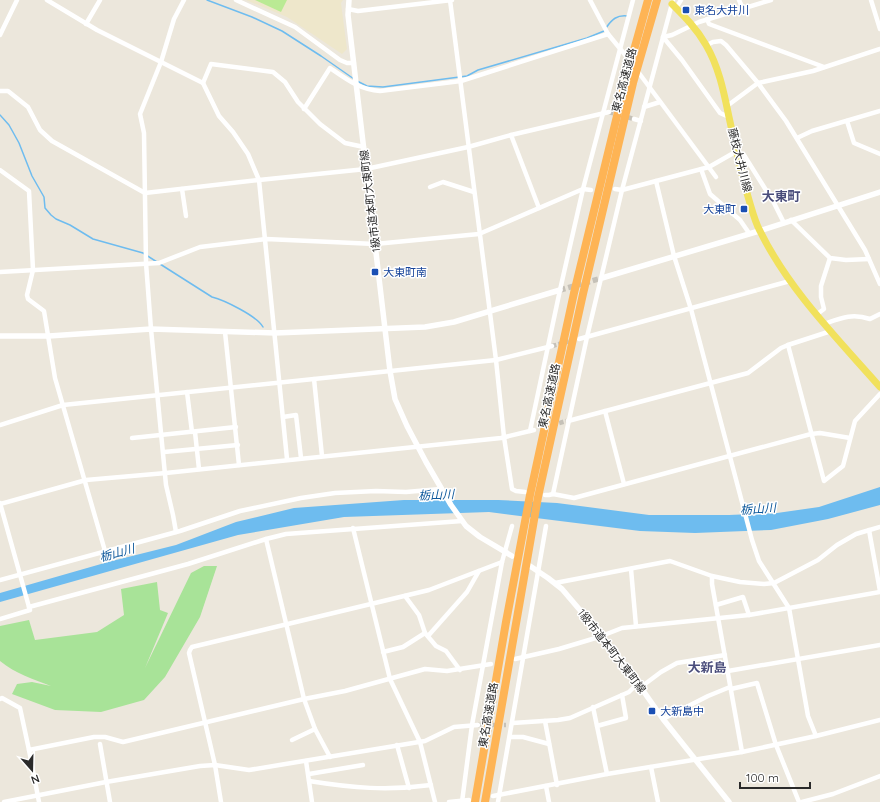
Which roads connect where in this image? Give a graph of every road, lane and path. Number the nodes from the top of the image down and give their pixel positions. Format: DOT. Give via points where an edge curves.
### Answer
graph roads {
  1 [pos="17,0"];
  2 [pos="47,0"];
  3 [pos="100,0"];
  4 [pos="184,0"];
  5 [pos="236,0"];
  6 [pos="349,0"];
  7 [pos="451,0"];
  8 [pos="590,0"];
  9 [pos="634,0"];
  10 [pos="648,0"];
  11 [pos="681,0"];
  12 [pos="739,0"];
  13 [pos="771,0"];
  14 [pos="871,0"];
  15 [pos="657,1"];
  16 [pos="764,1"];
  17 [pos="673,4"];
  18 [pos="348,9"];
  19 [pos="743,9"];
  20 [pos="707,19"];
  21 [pos="86,24"];
  22 [pos="693,25"];
  23 [pos="880,29"];
  24 [pos="608,34"];
  25 [pos="0,35"];
  26 [pos="663,37"];
  27 [pos="706,45"];
  28 [pos="622,49"];
  29 [pos="880,49"];
  30 [pos="160,62"];
  31 [pos="354,63"];
  32 [pos="824,67"];
  33 [pos="461,81"];
  34 [pos="203,83"];
  35 [pos="758,83"];
  36 [pos="357,85"];
  37 [pos="649,87"];
  38 [pos="0,91"];
  39 [pos="660,102"];
  40 [pos="727,106"];
  41 [pos="644,107"];
  42 [pos="304,109"];
  43 [pos="880,111"];
  44 [pos="609,112"];
  45 [pos="603,113"];
  46 [pos="729,117"];
  47 [pos="634,120"];
  48 [pos="641,121"];
  49 [pos="847,121"];
  50 [pos="511,135"];
  51 [pos="797,138"];
  52 [pos="364,147"];
  53 [pos="468,147"];
  54 [pos="737,151"];
  55 [pos="880,154"];
  56 [pos="709,167"];
  57 [pos="366,169"];
  58 [pos="701,169"];
  59 [pos="0,170"];
  60 [pos="716,176"];
  61 [pos="259,180"];
  62 [pos="656,181"];
  63 [pos="430,187"];
  64 [pos="182,189"];
  65 [pos="584,189"];
  66 [pos="591,190"];
  67 [pos="615,190"];
  68 [pos="622,190"];
  69 [pos="474,192"];
  70 [pos="880,192"];
  71 [pos="145,193"];
  72 [pos="838,206"];
  73 [pos="540,208"];
  74 [pos="186,216"];
  75 [pos="792,220"];
  76 [pos="784,223"];
  77 [pos="759,231"];
  78 [pos="749,233"];
  79 [pos="479,234"];
  80 [pos="266,239"];
  81 [pos="375,244"];
  82 [pos="674,256"];
  83 [pos="830,258"];
  84 [pos="869,259"];
  85 [pos="146,263"];
  86 [pos="33,270"];
  87 [pos="0,272"];
  88 [pos="878,272"];
  89 [pos="602,278"];
  90 [pos="790,281"];
  91 [pos="880,284"];
  92 [pos="560,290"];
  93 [pos="690,310"];
  94 [pos="489,312"];
  95 [pos="880,314"];
  96 [pos="816,315"];
  97 [pos="824,324"];
  98 [pos="151,329"];
  99 [pos="385,329"];
  100 [pos="831,331"];
  101 [pos="225,332"];
  102 [pos="275,334"];
  103 [pos="0,336"];
  104 [pos="49,336"];
  105 [pos="587,337"];
  106 [pos="579,339"];
  107 [pos="788,345"];
  108 [pos="550,347"];
  109 [pos="496,360"];
  110 [pos="390,371"];
  111 [pos="314,379"];
  112 [pos="280,382"];
  113 [pos="710,384"];
  114 [pos="880,386"];
  115 [pos="232,387"];
  116 [pos="187,392"];
  117 [pos="880,394"];
  118 [pos="158,396"];
  119 [pos="64,405"];
  120 [pos="605,411"];
  121 [pos="284,417"];
  122 [pos="568,421"];
  123 [pos="0,424"];
  124 [pos="236,427"];
  125 [pos="193,432"];
  126 [pos="811,434"];
  127 [pos="162,435"];
  128 [pos="504,437"];
  129 [pos="132,438"];
  130 [pos="850,438"];
  131 [pos="238,445"];
  132 [pos="418,446"];
  133 [pos="196,449"];
  134 [pos="164,452"];
  135 [pos="322,456"];
  136 [pos="730,456"];
  137 [pos="301,458"];
  138 [pos="288,459"];
  139 [pos="240,465"];
  140 [pos="199,469"];
  141 [pos="166,473"];
  142 [pos="86,480"];
  143 [pos="624,484"];
  144 [pos="442,490"];
  145 [pos="527,494"];
  146 [pos="553,494"];
  147 [pos="541,496"];
  148 [pos="0,504"];
  149 [pos="461,520"];
  150 [pos="529,521"];
  151 [pos="512,526"];
  152 [pos="546,526"];
  153 [pos="880,527"];
  154 [pos="353,528"];
  155 [pos="869,530"];
  156 [pos="176,532"];
  157 [pos="266,539"];
  158 [pos="106,551"];
  159 [pos="505,552"];
  160 [pos="512,556"];
  161 [pos="502,562"];
  162 [pos="530,566"];
  163 [pos="631,569"];
  164 [pos="479,571"];
  165 [pos="538,571"];
  166 [pos="20,575"];
  167 [pos="712,576"];
  168 [pos="0,580"];
  169 [pos="774,582"];
  170 [pos="555,583"];
  171 [pos="880,592"];
  172 [pos="405,596"];
  173 [pos="371,604"];
  174 [pos="716,605"];
  175 [pos="29,607"];
  176 [pos="789,608"];
  177 [pos="749,615"];
  178 [pos="718,618"];
  179 [pos="0,619"];
  180 [pos="287,625"];
  181 [pos="636,626"];
  182 [pos="426,634"];
  183 [pos="602,636"];
  184 [pos="880,645"];
  185 [pos="383,652"];
  186 [pos="725,655"];
  187 [pos="524,657"];
  188 [pos="516,659"];
  189 [pos="797,660"];
  190 [pos="491,664"];
  191 [pos="484,665"];
  192 [pos="460,670"];
  193 [pos="728,671"];
  194 [pos="390,679"];
  195 [pos="640,685"];
  196 [pos="731,688"];
  197 [pos="622,695"];
  198 [pos="0,699"];
  199 [pos="304,699"];
  200 [pos="593,708"];
  201 [pos="663,719"];
  202 [pos="880,720"];
  203 [pos="545,721"];
  204 [pos="205,722"];
  205 [pos="512,723"];
  206 [pos="472,725"];
  207 [pos="478,725"];
  208 [pos="506,725"];
  209 [pos="597,726"];
  210 [pos="315,729"];
  211 [pos="816,736"];
  212 [pos="510,737"];
  213 [pos="292,740"];
  214 [pos="420,742"];
  215 [pos="100,744"];
  216 [pos="549,744"];
  217 [pos="397,745"];
  218 [pos="776,745"];
  219 [pos="29,750"];
  220 [pos="742,752"];
  221 [pos="330,757"];
  222 [pos="695,760"];
  223 [pos="306,761"];
  224 [pos="215,765"];
  225 [pos="363,765"];
  226 [pos="651,767"];
  227 [pos="308,774"];
  228 [pos="607,774"];
  229 [pos="880,776"];
  230 [pos="309,781"];
  231 [pos="106,782"];
  232 [pos="557,784"];
  233 [pos="431,785"];
  234 [pos="546,786"];
  235 [pos="409,788"];
  236 [pos="499,794"];
  237 [pos="38,795"];
  238 [pos="493,796"];
  239 [pos="462,801"];
  240 [pos="472,801"];
  241 [pos="4,802"];
  242 [pos="39,802"];
  243 [pos="110,802"];
  244 [pos="221,802"];
  245 [pos="312,802"];
  246 [pos="435,802"];
  247 [pos="449,802"];
  248 [pos="485,802"];
  249 [pos="498,802"];
  250 [pos="549,802"];
  251 [pos="658,802"];
  252 [pos="729,802"];
  253 [pos="798,802"];
  254 [pos="802,802"];
  1 -- 25 [label="street"];
  2 -- 21 [label="street"];
  3 -- 21 [label="street"];
  4 -- 30 [label="street" via="174,19"];
  5 -- 31 [label="street" via="295,27 340,60"];
  6 -- 18 [label="street, 1級市道本町大東町線"];
  7 -- 18 [label="street" via="358,11"];
  7 -- 33 [label="street"];
  8 -- 24 [label="street"];
  9 -- 28 [label="street"];
  10 -- 145 [label="highway, 東名高速道路" via="627,76"];
  11 -- 17 [label="street"];
  12 -- 19 [label="street"];
  13 -- 16 [label="street"];
  14 -- 23 [label="street"];
  15 -- 147 [label="highway, 東名高速道路" via="633,83 583,294"];
  16 -- 19 [label="street"];
  17 -- 22 [label="main road, 藤枝大井川線"];
  17 -- 26 [label="street"];
  18 -- 31 [label="street, 1級市道本町大東町線"];
  19 -- 20 [label="street"];
  20 -- 22 [label="street"];
  20 -- 32 [label="street" via="709,24"];
  21 -- 30 [label="street"];
  22 -- 26 [label="street"];
  22 -- 27 [label="main road, 藤枝大井川線"];
  24 -- 28 [label="street"];
  24 -- 33 [label="street"];
  26 -- 37 [label="street"];
  26 -- 46 [label="street" via="720,113"];
  27 -- 35 [label="street" via="721,41"];
  27 -- 40 [label="main road, 藤枝大井川線" via="714,60"];
  28 -- 37 [label="street"];
  28 -- 45 [label="street"];
  29 -- 32 [label="street"];
  30 -- 34 [label="street"];
  30 -- 71 [label="street" via="140,114 144,133"];
  31 -- 36 [label="street, 1級市道本町大東町線"];
  32 -- 35 [label="street"];
  33 -- 36 [label="street" via="380,91"];
  33 -- 53 [label="street"];
  34 -- 42 [label="street" via="211,64 273,72 285,82"];
  34 -- 61 [label="street" via="220,116 248,154"];
  35 -- 40 [label="street"];
  35 -- 51 [label="street"];
  36 -- 42 [label="street" via="330,68"];
  36 -- 52 [label="street, 1級市道本町大東町線"];
  37 -- 39 [label="street"];
  37 -- 41 [label="street"];
  38 -- 71 [label="street" via="8,91 28,107 40,130 52,141"];
  39 -- 41 [label="street"];
  39 -- 56 [label="street"];
  40 -- 46 [label="main road, 藤枝大井川線"];
  41 -- 48 [label="street"];
  42 -- 52 [label="street" via="338,138 352,145"];
  43 -- 49 [label="street"];
  44 -- 45 [label="street"];
  45 -- 50 [label="street"];
  45 -- 65 [label="street"];
  46 -- 54 [label="main road, 藤枝大井川線"];
  47 -- 48 [label="street"];
  48 -- 68 [label="street"];
  49 -- 51 [label="street"];
  49 -- 55 [label="street" via="854,143"];
  50 -- 53 [label="street"];
  50 -- 73 [label="street"];
  51 -- 72 [label="street"];
  52 -- 57 [label="street, 1級市道本町大東町線"];
  53 -- 57 [label="street"];
  53 -- 69 [label="street"];
  54 -- 56 [label="street"];
  54 -- 76 [label="street" via="744,155"];
  54 -- 77 [label="main road, 藤枝大井川線"];
  56 -- 58 [label="street"];
  56 -- 60 [label="street"];
  57 -- 61 [label="street"];
  57 -- 81 [label="street, 1級市道本町大東町線"];
  58 -- 62 [label="street"];
  58 -- 78 [label="street" via="710,194 740,220"];
  59 -- 86 [label="street" via="28,190"];
  61 -- 64 [label="street"];
  61 -- 80 [label="street"];
  62 -- 68 [label="street"];
  62 -- 82 [label="street"];
  63 -- 69 [label="street" via="443,182"];
  64 -- 71 [label="street"];
  64 -- 74 [label="street"];
  65 -- 66 [label="street"];
  65 -- 73 [label="street"];
  65 -- 92 [label="street"];
  67 -- 68 [label="street"];
  68 -- 89 [label="street"];
  69 -- 79 [label="street"];
  70 -- 72 [label="street"];
  71 -- 85 [label="street"];
  72 -- 75 [label="street"];
  72 -- 84 [label="street"];
  73 -- 79 [label="street"];
  75 -- 76 [label="street"];
  75 -- 83 [label="street"];
  76 -- 77 [label="street"];
  77 -- 78 [label="street"];
  77 -- 90 [label="main road, 藤枝大井川線"];
  78 -- 82 [label="street"];
  79 -- 81 [label="street"];
  79 -- 94 [label="street"];
  80 -- 81 [label="street"];
  80 -- 85 [label="street" via="200,247 159,264"];
  80 -- 102 [label="street"];
  81 -- 99 [label="street, 1級市道本町大東町線"];
  82 -- 89 [label="street"];
  82 -- 93 [label="street"];
  83 -- 84 [label="street"];
  83 -- 96 [label="street" via="821,286 824,309"];
  84 -- 88 [label="street"];
  85 -- 86 [label="street"];
  85 -- 98 [label="street"];
  86 -- 87 [label="street"];
  86 -- 104 [label="street" via="27,295 28,299 44,310"];
  88 -- 91 [label="street"];
  89 -- 105 [label="street"];
  90 -- 93 [label="street"];
  90 -- 96 [label="main road, 藤枝大井川線"];
  92 -- 94 [label="street"];
  92 -- 108 [label="street"];
  93 -- 105 [label="street"];
  93 -- 113 [label="street"];
  94 -- 99 [label="street" via="440,326"];
  94 -- 109 [label="street"];
  95 -- 97 [label="street" via="870,319 845,316"];
  96 -- 97 [label="main road, 藤枝大井川線"];
  97 -- 100 [label="main road, 藤枝大井川線"];
  98 -- 101 [label="street"];
  98 -- 104 [label="street"];
  98 -- 118 [label="street"];
  99 -- 102 [label="street"];
  99 -- 110 [label="street, 1級市道本町大東町線"];
  100 -- 107 [label="street"];
  100 -- 114 [label="main road, 藤枝大井川線"];
  101 -- 102 [label="street"];
  101 -- 115 [label="street"];
  102 -- 112 [label="street"];
  103 -- 104 [label="street"];
  104 -- 119 [label="street" via="55,378"];
  105 -- 106 [label="street"];
  105 -- 122 [label="street"];
  107 -- 113 [label="street" via="748,373"];
  107 -- 126 [label="street"];
  108 -- 109 [label="street"];
  108 -- 128 [label="street" via="532,431"];
  109 -- 110 [label="street"];
  109 -- 128 [label="street"];
  110 -- 111 [label="street"];
  110 -- 132 [label="street, 1級市道本町大東町線" via="399,409"];
  111 -- 112 [label="street"];
  111 -- 135 [label="street"];
  112 -- 115 [label="street"];
  112 -- 121 [label="street"];
  113 -- 120 [label="street"];
  113 -- 136 [label="street"];
  115 -- 116 [label="street"];
  115 -- 124 [label="street"];
  116 -- 118 [label="street"];
  116 -- 125 [label="street"];
  117 -- 130 [label="street" via="855,421"];
  118 -- 119 [label="street"];
  118 -- 127 [label="street"];
  119 -- 123 [label="street"];
  119 -- 142 [label="street"];
  120 -- 122 [label="street"];
  120 -- 143 [label="street"];
  121 -- 137 [label="street" via="296,415"];
  121 -- 138 [label="street"];
  122 -- 146 [label="street"];
  124 -- 125 [label="street"];
  124 -- 131 [label="street"];
  125 -- 127 [label="street"];
  125 -- 133 [label="street"];
  126 -- 130 [label="street"];
  126 -- 130 [label="street" via="824,481 843,466"];
  126 -- 136 [label="street"];
  127 -- 129 [label="street"];
  127 -- 134 [label="street"];
  128 -- 132 [label="street"];
  128 -- 145 [label="street" via="512,488"];
  131 -- 133 [label="street"];
  131 -- 139 [label="street"];
  132 -- 135 [label="street"];
  132 -- 144 [label="street, 1級市道本町大東町線"];
  133 -- 134 [label="street"];
  133 -- 140 [label="street"];
  134 -- 141 [label="street"];
  135 -- 137 [label="street"];
  136 -- 143 [label="street"];
  136 -- 169 [label="street" via="743,511 759,561"];
  137 -- 138 [label="street"];
  138 -- 139 [label="street"];
  139 -- 140 [label="street"];
  140 -- 141 [label="street"];
  141 -- 142 [label="street"];
  141 -- 156 [label="street" via="166,485"];
  142 -- 148 [label="street"];
  142 -- 158 [label="street"];
  143 -- 146 [label="street" via="574,498"];
  144 -- 149 [label="street, 1級市道本町大東町線"];
  144 -- 156 [label="street" via="369,491 302,498 240,511"];
  145 -- 150 [label="highway, 東名高速道路"];
  146 -- 147 [label="street"];
  147 -- 150 [label="highway, 東名高速道路"];
  148 -- 166 [label="street"];
  149 -- 154 [label="street"];
  149 -- 159 [label="street, 1級市道本町大東町線" via="480,537"];
  150 -- 240 [label="highway, 東名高速道路"];
  150 -- 248 [label="highway, 東名高速道路"];
  151 -- 159 [label="street"];
  152 -- 165 [label="street"];
  153 -- 155 [label="street"];
  154 -- 157 [label="street" via="286,534"];
  154 -- 173 [label="street"];
  155 -- 169 [label="street" via="856,534 813,563"];
  155 -- 171 [label="street"];
  156 -- 158 [label="street"];
  157 -- 175 [label="street" via="188,564"];
  157 -- 180 [label="street"];
  158 -- 166 [label="street"];
  159 -- 160 [label="street, 1級市道本町大東町線"];
  159 -- 161 [label="street"];
  161 -- 164 [label="street"];
  161 -- 191 [label="street"];
  162 -- 165 [label="street, 1級市道本町大東町線"];
  163 -- 167 [label="street" via="670,562"];
  163 -- 170 [label="street"];
  163 -- 181 [label="street"];
  164 -- 172 [label="street"];
  164 -- 182 [label="street" via="467,592"];
  165 -- 170 [label="street, 1級市道本町大東町線"];
  165 -- 187 [label="street"];
  166 -- 168 [label="street"];
  166 -- 175 [label="street"];
  167 -- 169 [label="street" via="740,582"];
  167 -- 174 [label="street"];
  169 -- 176 [label="street"];
  170 -- 183 [label="street, 1級市道本町大東町線"];
  171 -- 176 [label="street"];
  172 -- 173 [label="street"];
  172 -- 182 [label="street" via="420,615"];
  173 -- 180 [label="street"];
  173 -- 185 [label="street"];
  174 -- 177 [label="street" via="743,597"];
  174 -- 178 [label="street"];
  175 -- 179 [label="street" via="30,610"];
  176 -- 177 [label="street"];
  176 -- 189 [label="street"];
  177 -- 178 [label="street"];
  178 -- 181 [label="street"];
  178 -- 186 [label="street"];
  180 -- 199 [label="street"];
  180 -- 204 [label="street" via="192,647 189,653"];
  181 -- 183 [label="street" via="622,628"];
  182 -- 185 [label="street" via="404,647"];
  182 -- 192 [label="street" via="436,646 446,651"];
  183 -- 187 [label="street"];
  183 -- 195 [label="street, 1級市道本町大東町線"];
  184 -- 189 [label="street"];
  185 -- 194 [label="street"];
  186 -- 193 [label="street"];
  186 -- 195 [label="street" via="677,663"];
  187 -- 188 [label="street"];
  187 -- 205 [label="street"];
  189 -- 193 [label="street"];
  189 -- 211 [label="street" via="808,716"];
  190 -- 191 [label="street"];
  191 -- 192 [label="street"];
  191 -- 206 [label="street"];
  192 -- 194 [label="street" via="425,669"];
  193 -- 196 [label="street"];
  194 -- 199 [label="street"];
  194 -- 214 [label="street"];
  195 -- 197 [label="street"];
  195 -- 201 [label="street, 1級市道本町大東町線"];
  196 -- 201 [label="street" via="708,696"];
  196 -- 218 [label="street" via="757,683"];
  196 -- 220 [label="street"];
  197 -- 200 [label="street"];
  197 -- 209 [label="street" via="626,718"];
  198 -- 219 [label="street" via="20,708"];
  199 -- 204 [label="street"];
  199 -- 210 [label="street"];
  200 -- 203 [label="street" via="570,718"];
  200 -- 209 [label="street"];
  201 -- 222 [label="street, 1級市道本町大東町線"];
  202 -- 211 [label="street"];
  203 -- 205 [label="street"];
  203 -- 216 [label="street"];
  204 -- 219 [label="street" via="123,742 94,737"];
  204 -- 224 [label="street"];
  205 -- 208 [label="street"];
  205 -- 212 [label="street"];
  206 -- 207 [label="street"];
  206 -- 214 [label="street" via="454,727"];
  206 -- 239 [label="street"];
  209 -- 228 [label="street"];
  210 -- 213 [label="street"];
  210 -- 221 [label="street"];
  211 -- 218 [label="street"];
  212 -- 216 [label="street" via="523,737"];
  212 -- 236 [label="street"];
  214 -- 217 [label="street"];
  214 -- 233 [label="street"];
  215 -- 231 [label="street"];
  216 -- 232 [label="street"];
  217 -- 221 [label="street"];
  217 -- 235 [label="street"];
  218 -- 220 [label="street"];
  218 -- 253 [label="street"];
  219 -- 237 [label="street"];
  220 -- 222 [label="street"];
  221 -- 223 [label="street"];
  222 -- 226 [label="street"];
  222 -- 252 [label="street, 1級市道本町大東町線"];
  223 -- 224 [label="street" via="249,770"];
  223 -- 227 [label="street"];
  224 -- 231 [label="street"];
  224 -- 244 [label="street"];
  225 -- 227 [label="street"];
  226 -- 228 [label="street"];
  226 -- 251 [label="street"];
  227 -- 230 [label="street"];
  228 -- 232 [label="street"];
  229 -- 254 [label="street" via="833,794"];
  230 -- 235 [label="street" via="363,789"];
  230 -- 245 [label="street"];
  231 -- 237 [label="street"];
  231 -- 243 [label="street"];
  232 -- 234 [label="street"];
  233 -- 235 [label="street"];
  233 -- 246 [label="street"];
  234 -- 236 [label="street"];
  234 -- 250 [label="street"];
  236 -- 238 [label="street"];
  236 -- 249 [label="street"];
  237 -- 241 [label="street"];
  237 -- 242 [label="street"];
  239 -- 240 [label="street"];
  239 -- 247 [label="street"];
}
